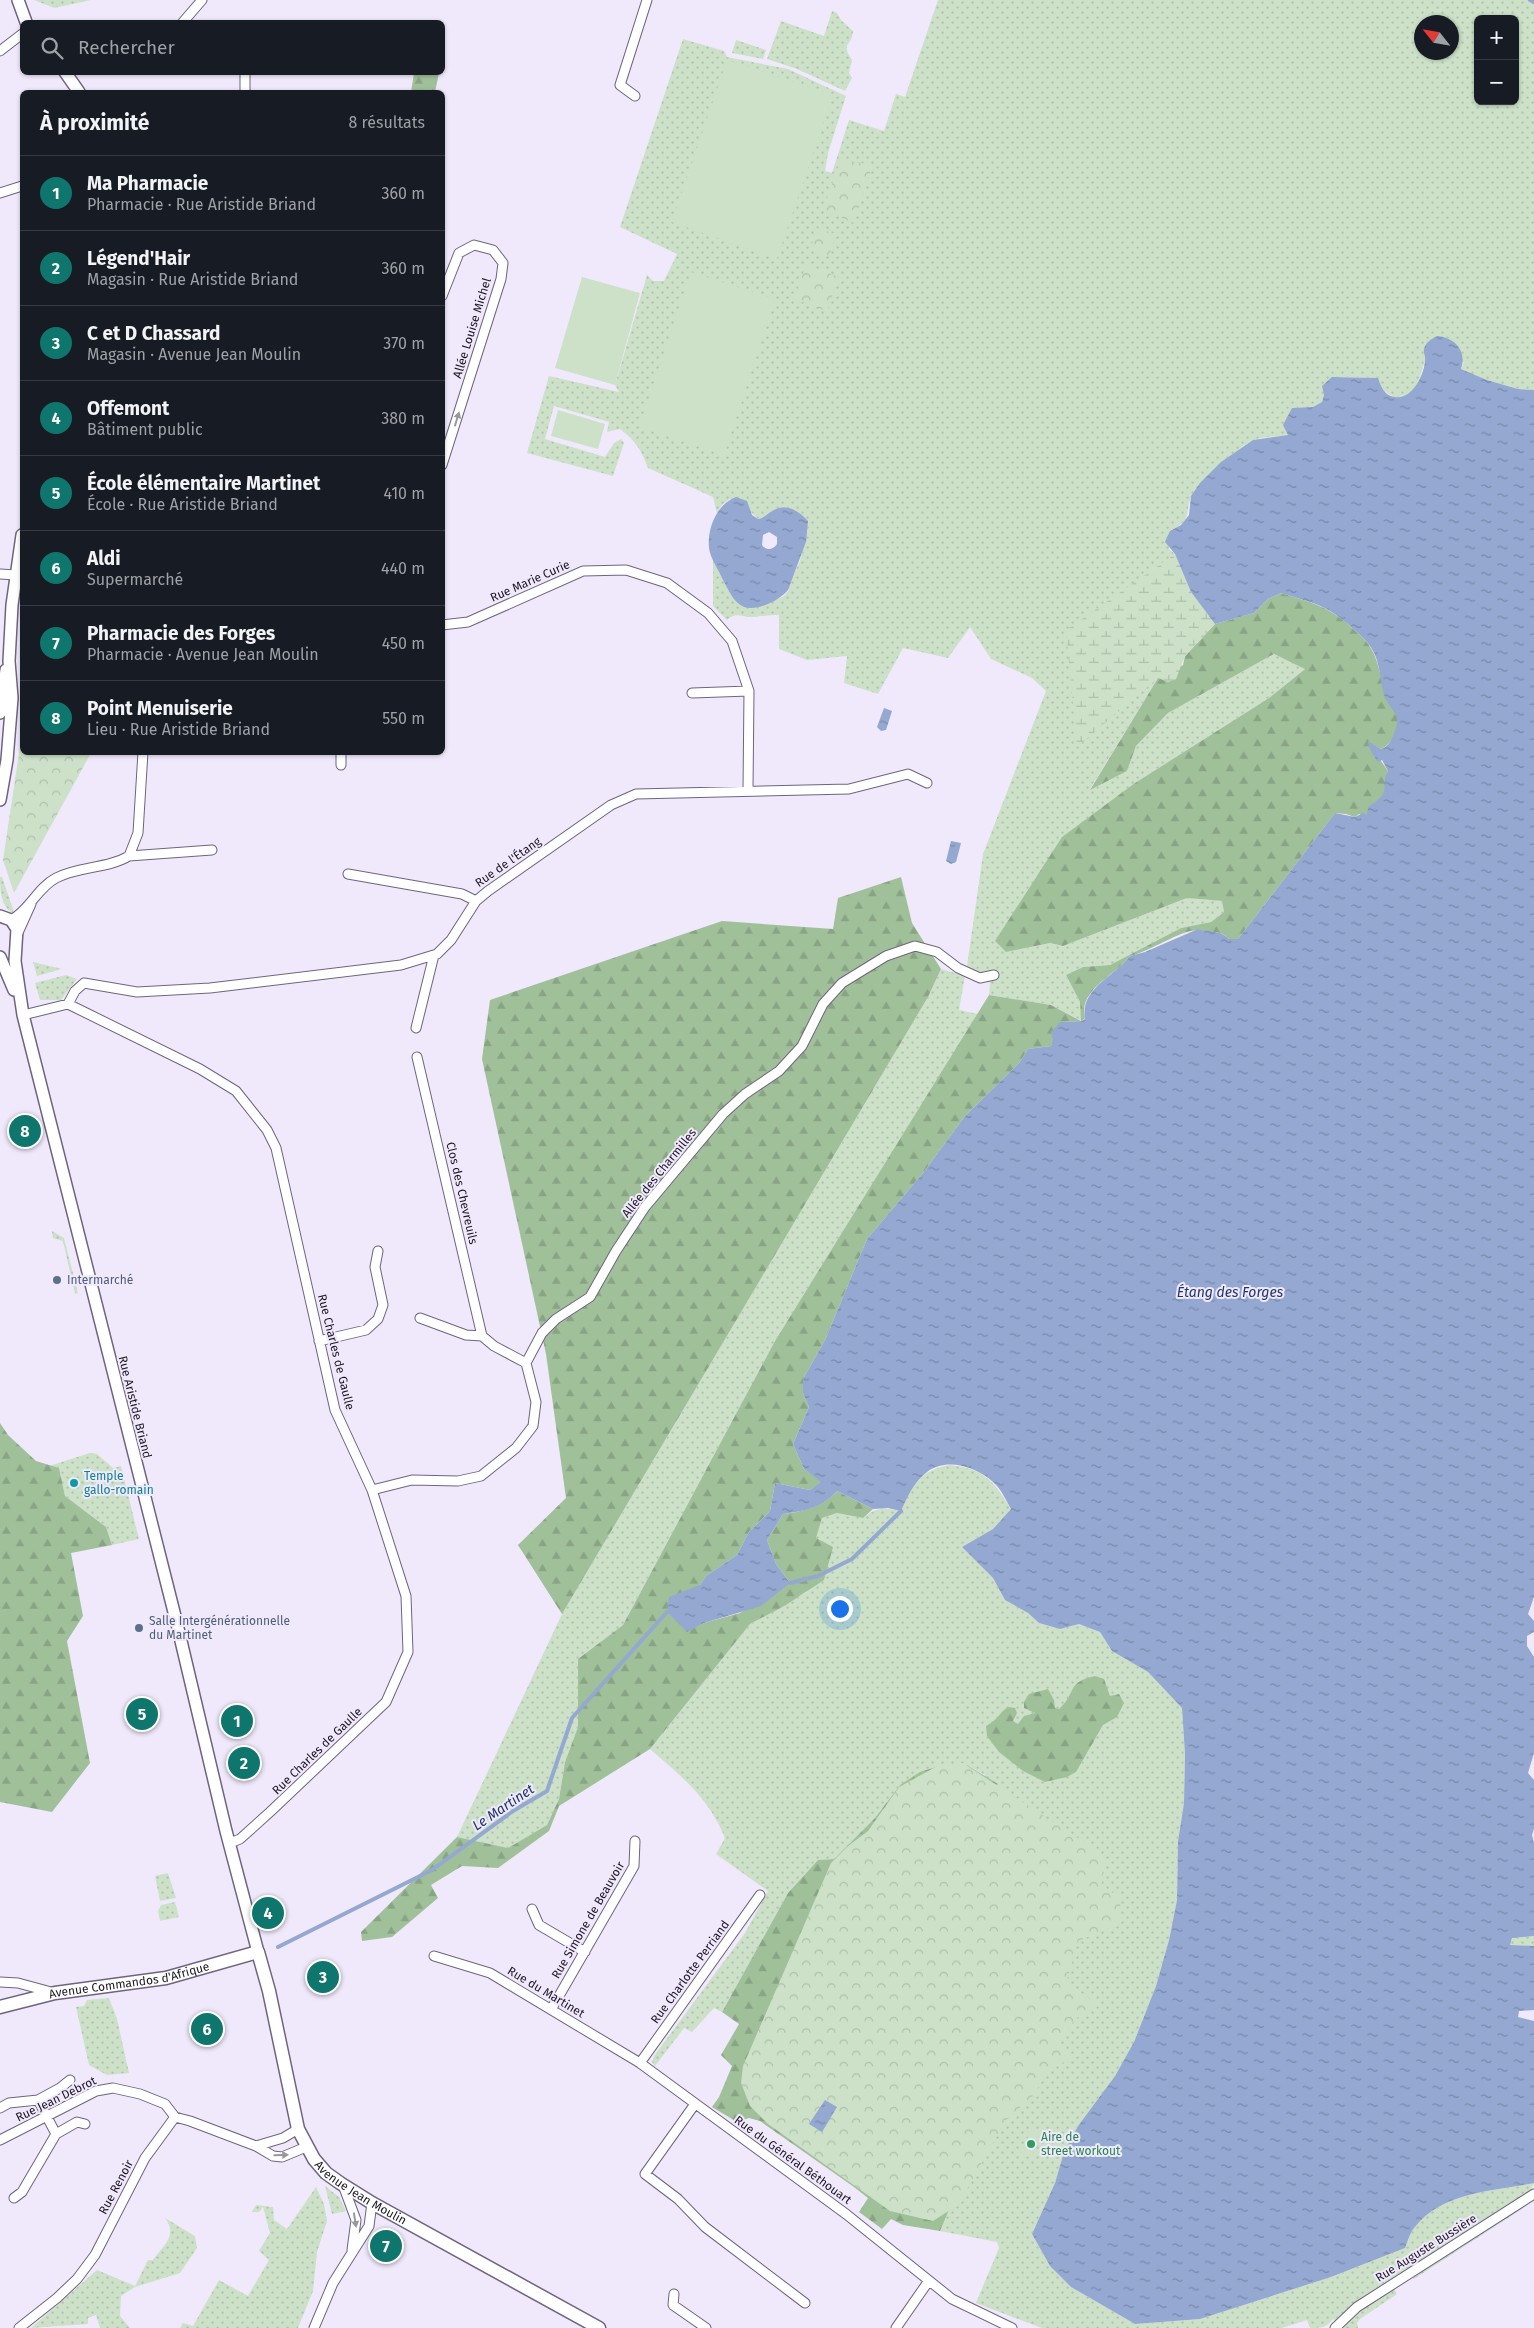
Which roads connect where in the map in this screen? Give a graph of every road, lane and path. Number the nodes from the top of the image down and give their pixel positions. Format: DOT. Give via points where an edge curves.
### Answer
graph roads {
  1 [pos="18,0"];
  2 [pos="202,0"];
  3 [pos="647,0"];
  4 [pos="25,20"];
  5 [pos="185,20"];
  6 [pos="20,36"];
  7 [pos="0,52"];
  8 [pos="67,75"];
  9 [pos="245,75"];
  10 [pos="78,90"];
  11 [pos="245,90"];
  12 [pos="635,96"];
  13 [pos="20,187"];
  14 [pos="0,193"];
  15 [pos="445,288"];
  16 [pos="445,455"];
  17 [pos="20,548"];
  18 [pos="0,574"];
  19 [pos="16,575"];
  20 [pos="445,625"];
  21 [pos="749,691"];
  22 [pos="692,693"];
  23 [pos="3,715"];
  24 [pos="143,755"];
  25 [pos="341,755"];
  26 [pos="340,765"];
  27 [pos="927,783"];
  28 [pos="748,790"];
  29 [pos="0,800"];
  30 [pos="212,850"];
  31 [pos="130,856"];
  32 [pos="348,874"];
  33 [pos="40,889"];
  34 [pos="476,901"];
  35 [pos="4,915"];
  36 [pos="16,938"];
  37 [pos="0,951"];
  38 [pos="434,955"];
  39 [pos="0,958"];
  40 [pos="994,975"];
  41 [pos="68,1004"];
  42 [pos="23,1015"];
  43 [pos="416,1028"];
  44 [pos="417,1056"];
  45 [pos="378,1251"];
  46 [pos="420,1318"];
  47 [pos="482,1336"];
  48 [pos="319,1341"];
  49 [pos="526,1363"];
  50 [pos="372,1490"];
  51 [pos="635,1841"];
  52 [pos="230,1843"];
  53 [pos="760,1895"];
  54 [pos="532,1910"];
  55 [pos="258,1952"];
  56 [pos="585,1952"];
  57 [pos="434,1956"];
  58 [pos="0,1982"];
  59 [pos="55,1993"];
  60 [pos="0,2007"];
  61 [pos="552,2008"];
  62 [pos="640,2063"];
  63 [pos="70,2080"];
  64 [pos="38,2100"];
  65 [pos="696,2104"];
  66 [pos="0,2108"];
  67 [pos="47,2116"];
  68 [pos="175,2117"];
  69 [pos="85,2124"];
  70 [pos="298,2129"];
  71 [pos="56,2134"];
  72 [pos="0,2140"];
  73 [pos="256,2146"];
  74 [pos="306,2147"];
  75 [pos="343,2184"];
  76 [pos="1534,2194"];
  77 [pos="14,2198"];
  78 [pos="372,2203"];
  79 [pos="350,2257"];
  80 [pos="928,2282"];
  81 [pos="674,2294"];
  82 [pos="805,2303"];
  83 [pos="19,2328"];
  84 [pos="314,2328"];
  85 [pos="599,2328"];
  86 [pos="706,2328"];
  87 [pos="896,2328"];
  88 [pos="1012,2328"];
  89 [pos="1335,2328"];
  1 -- 4 [label="street"];
  2 -- 5 [label="street"];
  3 -- 12 [label="street" via="620,85"];
  6 -- 7 [label="street"];
  8 -- 10 [label="street"];
  9 -- 11 [label="street"];
  13 -- 14 [label="street"];
  16 -- 15 [label="street, Allée Louise Michel, one-way" via="503,263 493,250 474,245 459,253"];
  17 -- 19 [label="street"];
  18 -- 19 [label="street"];
  19 -- 23 [label="street"];
  20 -- 21 [label="street, Rue Marie Curie" via="468,622 583,571 626,570 667,583 708,613 732,641"];
  21 -- 22 [label="street"];
  21 -- 28 [label="street, Rue Marie Curie"];
  23 -- 29 [label="street" via="7,760"];
  24 -- 31 [label="street" via="138,833"];
  25 -- 26 [label="street"];
  27 -- 28 [label="street, Rue de l'Étang" via="908,774 849,789"];
  28 -- 34 [label="street, Rue de l'Étang" via="636,794 611,805"];
  30 -- 31 [label="street"];
  31 -- 33 [label="street" via="56,878"];
  32 -- 34 [label="street" via="462,894"];
  33 -- 35 [label="street" via="16,917"];
  33 -- 36 [label="street"];
  34 -- 38 [label="street, Rue de l'Étang" via="452,940"];
  35 -- 36 [label="street" via="14,924"];
  36 -- 37 [label="street" via="8,949"];
  36 -- 42 [label="street, Rue Aristide Briand" via="15,960"];
  38 -- 41 [label="street, Rue de l'Étang" via="401,966 210,988 137,992 84,982"];
  38 -- 43 [label="street"];
  39 -- 42 [label="street, Rue Aristide Briand"];
  40 -- 49 [label="street, Allée des Charmilles" via="980,978 958,968 937,952 915,946 886,956 842,983 823,1004 802,1046 779,1071 723,1114 646,1207 590,1297 556,1319 542,1333"];
  41 -- 42 [label="street"];
  41 -- 48 [label="street, Rue Charles de Gaulle" via="200,1069 236,1091 267,1130 276,1148"];
  42 -- 52 [label="street, Rue Aristide Briand"];
  44 -- 47 [label="street, Clos des Chevreuils"];
  45 -- 48 [label="street" via="375,1267 383,1305 378,1319 366,1330"];
  46 -- 47 [label="street" via="466,1335"];
  47 -- 49 [label="street"];
  48 -- 50 [label="street, Rue Charles de Gaulle" via="335,1410"];
  49 -- 50 [label="street" via="536,1402 533,1426 516,1448 481,1476 458,1481 412,1480"];
  50 -- 52 [label="street, Rue Charles de Gaulle" via="406,1596 408,1652 386,1702 240,1840"];
  51 -- 56 [label="street, Rue Simone de Beauvoir" via="634,1866"];
  52 -- 55 [label="street, Rue Aristide Briand"];
  53 -- 62 [label="street, Rue Charlotte Perriand"];
  54 -- 56 [label="street" via="539,1925"];
  55 -- 59 [label="main road, Avenue Commandos d'Afrique" via="166,1978"];
  55 -- 70 [label="main road, Avenue Jean Moulin"];
  56 -- 61 [label="street, Rue Simone de Beauvoir"];
  57 -- 61 [label="street, Rue du Martinet" via="490,1973"];
  58 -- 59 [label="street" via="18,1983"];
  59 -- 60 [label="main road, Avenue Commandos d'Afrique"];
  61 -- 62 [label="street, Rue du Martinet"];
  62 -- 65 [label="street, Rue du Général Béthouart"];
  63 -- 64 [label="street"];
  64 -- 66 [label="street" via="9,2103"];
  64 -- 67 [label="street"];
  65 -- 80 [label="street, Rue du Général Béthouart" via="863,2227"];
  65 -- 82 [label="street" via="645,2174 678,2199 705,2227"];
  67 -- 68 [label="street, Rue Jean Debrot" via="96,2091 113,2088 165,2104"];
  67 -- 71 [label="street"];
  67 -- 72 [label="street, Rue Jean Debrot"];
  68 -- 73 [label="street"];
  68 -- 83 [label="street, Rue Renoir" via="145,2158 83,2271 57,2298"];
  69 -- 71 [label="street" via="77,2122"];
  70 -- 73 [label="street" via="283,2138"];
  70 -- 74 [label="main road, Avenue Jean Moulin"];
  71 -- 77 [label="street" via="22,2192"];
  73 -- 74 [label="street, one-way" via="273,2156 282,2157"];
  74 -- 75 [label="main road, Avenue Jean Moulin" via="326,2173"];
  75 -- 78 [label="main road, Avenue Jean Moulin"];
  75 -- 79 [label="street, one-way" via="356,2220"];
  76 -- 89 [label="street, Rue Auguste Bussière" via="1357,2307"];
  78 -- 79 [label="street" via="369,2226"];
  78 -- 85 [label="main road, Avenue Jean Moulin"];
  79 -- 84 [label="street" via="334,2283"];
  80 -- 87 [label="street"];
  80 -- 88 [label="street" via="964,2306"];
  81 -- 86 [label="street" via="673,2305"];
}
